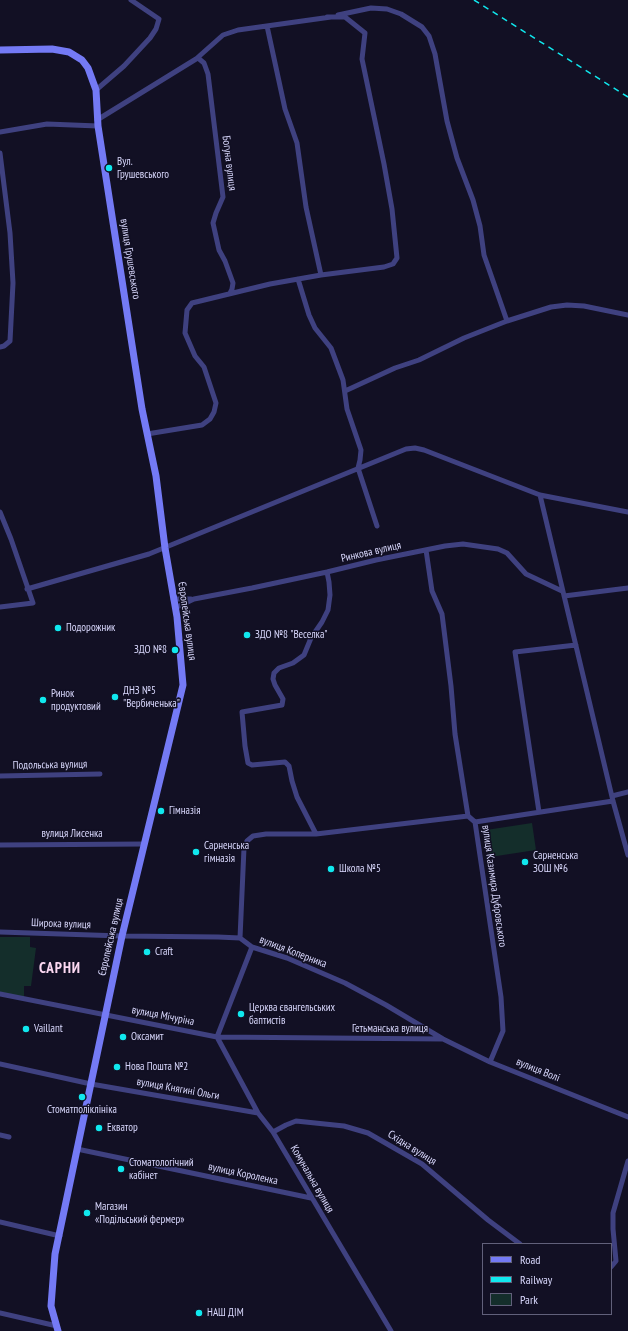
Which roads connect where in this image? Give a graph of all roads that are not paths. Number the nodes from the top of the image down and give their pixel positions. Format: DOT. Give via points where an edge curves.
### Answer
graph roads {
  1 [pos="131,0"];
  2 [pos="327,17"];
  3 [pos="267,26"];
  4 [pos="0,50"];
  5 [pos="198,58"];
  6 [pos="96,90"];
  7 [pos="98,123"];
  8 [pos="0,132"];
  9 [pos="0,152"];
  10 [pos="321,275"];
  11 [pos="298,279"];
  12 [pos="230,293"];
  13 [pos="628,315"];
  14 [pos="507,321"];
  15 [pos="0,347"];
  16 [pos="345,391"];
  17 [pos="147,434"];
  18 [pos="358,468"];
  19 [pos="540,494"];
  20 [pos="0,512"];
  21 [pos="628,512"];
  22 [pos="377,526"];
  23 [pos="165,548"];
  24 [pos="426,550"];
  25 [pos="327,572"];
  26 [pos="628,588"];
  27 [pos="28,589"];
  28 [pos="562,590"];
  29 [pos="564,596"];
  30 [pos="173,599"];
  31 [pos="194,599"];
  32 [pos="0,607"];
  33 [pos="175,608"];
  34 [pos="576,645"];
  35 [pos="100,774"];
  36 [pos="0,776"];
  37 [pos="628,792"];
  38 [pos="613,799"];
  39 [pos="539,812"];
  40 [pos="468,816"];
  41 [pos="475,822"];
  42 [pos="316,834"];
  43 [pos="144,844"];
  44 [pos="0,845"];
  45 [pos="628,855"];
  46 [pos="0,932"];
  47 [pos="122,936"];
  48 [pos="240,938"];
  49 [pos="252,947"];
  50 [pos="0,994"];
  51 [pos="106,1015"];
  52 [pos="217,1037"];
  53 [pos="443,1039"];
  54 [pos="490,1062"];
  55 [pos="0,1064"];
  56 [pos="91,1084"];
  57 [pos="258,1113"];
  58 [pos="628,1117"];
  59 [pos="273,1132"];
  60 [pos="0,1135"];
  61 [pos="9,1137"];
  62 [pos="77,1149"];
  63 [pos="628,1161"];
  64 [pos="311,1198"];
  65 [pos="0,1222"];
  66 [pos="60,1236"];
  67 [pos="519,1243"];
  68 [pos="612,1266"];
  69 [pos="0,1313"];
  70 [pos="57,1328"];
  71 [pos="392,1331"];
  1 -- 6 [label="street" via="159,19 156,30 124,66"];
  2 -- 3 [label="street"];
  2 -- 10 [label="street" via="345,17 365,33 362,59 392,209 397,258 393,264 384,267"];
  2 -- 14 [label="street" via="371,8 386,9 422,27 429,36 457,158 473,200 484,255"];
  3 -- 5 [label="street" via="223,35"];
  3 -- 10 [label="street" via="285,109 298,142 306,207"];
  4 -- 6 [label="main road, вулиця Грушевського" via="52,49 69,52 82,60 88,68"];
  5 -- 7 [label="street"];
  5 -- 12 [label="street, Богуна вулиця" via="204,63 208,74 223,197 213,223 219,250 233,283"];
  6 -- 7 [label="main road, вулиця Грушевського"];
  7 -- 8 [label="street" via="47,124"];
  7 -- 17 [label="main road, вулиця Грушевського"];
  9 -- 15 [label="street" via="13,268 10,341"];
  10 -- 11 [label="street"];
  11 -- 12 [label="street"];
  11 -- 16 [label="street" via="309,315 315,328 331,348"];
  12 -- 17 [label="street" via="192,303 185,319 185,333 195,356 204,367 216,403 210,420 202,425"];
  13 -- 14 [label="street" via="594,307 567,305 551,307"];
  14 -- 16 [label="street"];
  16 -- 18 [label="street" via="347,409 361,450"];
  17 -- 23 [label="main road, вулиця Грушевського" via="156,476"];
  18 -- 19 [label="street" via="406,449 415,448"];
  18 -- 22 [label="street"];
  18 -- 23 [label="street"];
  19 -- 21 [label="street"];
  19 -- 28 [label="street"];
  20 -- 27 [label="street"];
  23 -- 27 [label="street"];
  23 -- 30 [label="main road, Європейська вулиця"];
  24 -- 25 [label="street, Ринкова вулиця"];
  24 -- 28 [label="street, Ринкова вулиця" via="463,544 498,549 507,553 526,574"];
  24 -- 40 [label="street, вулиця Казимира Дубровського" via="432,591 442,614 455,734"];
  25 -- 31 [label="street, Ринкова вулиця"];
  25 -- 42 [label="street" via="330,595 328,610 322,622 304,655 274,672 273,679 283,700 282,705 242,712 248,763 252,765 285,762 289,766 297,797"];
  26 -- 29 [label="street"];
  27 -- 32 [label="street" via="33,603"];
  28 -- 29 [label="street"];
  29 -- 34 [label="street"];
  30 -- 31 [label="street"];
  30 -- 33 [label="main road, Європейська вулиця"];
  31 -- 33 [label="street, Ринкова вулиця"];
  33 -- 43 [label="main road, Європейська вулиця" via="183,685"];
  34 -- 38 [label="street"];
  34 -- 39 [label="street" via="515,652"];
  35 -- 36 [label="street, Подольська вулиця"];
  37 -- 38 [label="street"];
  38 -- 39 [label="street"];
  38 -- 45 [label="street"];
  39 -- 41 [label="street"];
  40 -- 41 [label="street, вулиця Казимира Дубровського"];
  40 -- 42 [label="street"];
  41 -- 54 [label="street, вулиця Казимира Дубровського" via="501,997 503,1031"];
  42 -- 48 [label="street" via="266,834 253,836 247,842 244,848"];
  43 -- 44 [label="street, вулиця Лисенка"];
  43 -- 47 [label="main road, Європейська вулиця"];
  46 -- 47 [label="street, Широка вулиця"];
  47 -- 48 [label="street"];
  47 -- 51 [label="main road, Європейська вулиця"];
  48 -- 49 [label="street, вулиця Коперника"];
  49 -- 52 [label="street"];
  49 -- 53 [label="street, вулиця Коперника" via="288,958 345,983"];
  50 -- 51 [label="street"];
  51 -- 52 [label="street, вулиця Мічуріна"];
  51 -- 56 [label="main road, Європейська вулиця"];
  52 -- 53 [label="street, Гетьманська вулиця"];
  52 -- 57 [label="street, Комунальна вулиця"];
  53 -- 54 [label="street, вулиця Волі"];
  54 -- 58 [label="street, вулиця Волі"];
  55 -- 56 [label="street, вулиця Княгині Ольги"];
  56 -- 57 [label="street, вулиця Княгині Ольги"];
  56 -- 62 [label="main road, Європейська вулиця"];
  57 -- 59 [label="street, Комунальна вулиця"];
  59 -- 64 [label="street, Комунальна вулиця"];
  59 -- 67 [label="street, Східна вулиця" via="296,1121 344,1126 368,1133 422,1164"];
  60 -- 61 [label="street"];
  62 -- 64 [label="street, вулиця Короленка"];
  62 -- 66 [label="main road, Європейська вулиця"];
  63 -- 68 [label="street" via="613,1213 616,1261"];
  64 -- 71 [label="street, Комунальна вулиця"];
  65 -- 66 [label="street"];
  66 -- 70 [label="main road, Європейська вулиця" via="51,1306"];
  69 -- 70 [label="street"];
}
